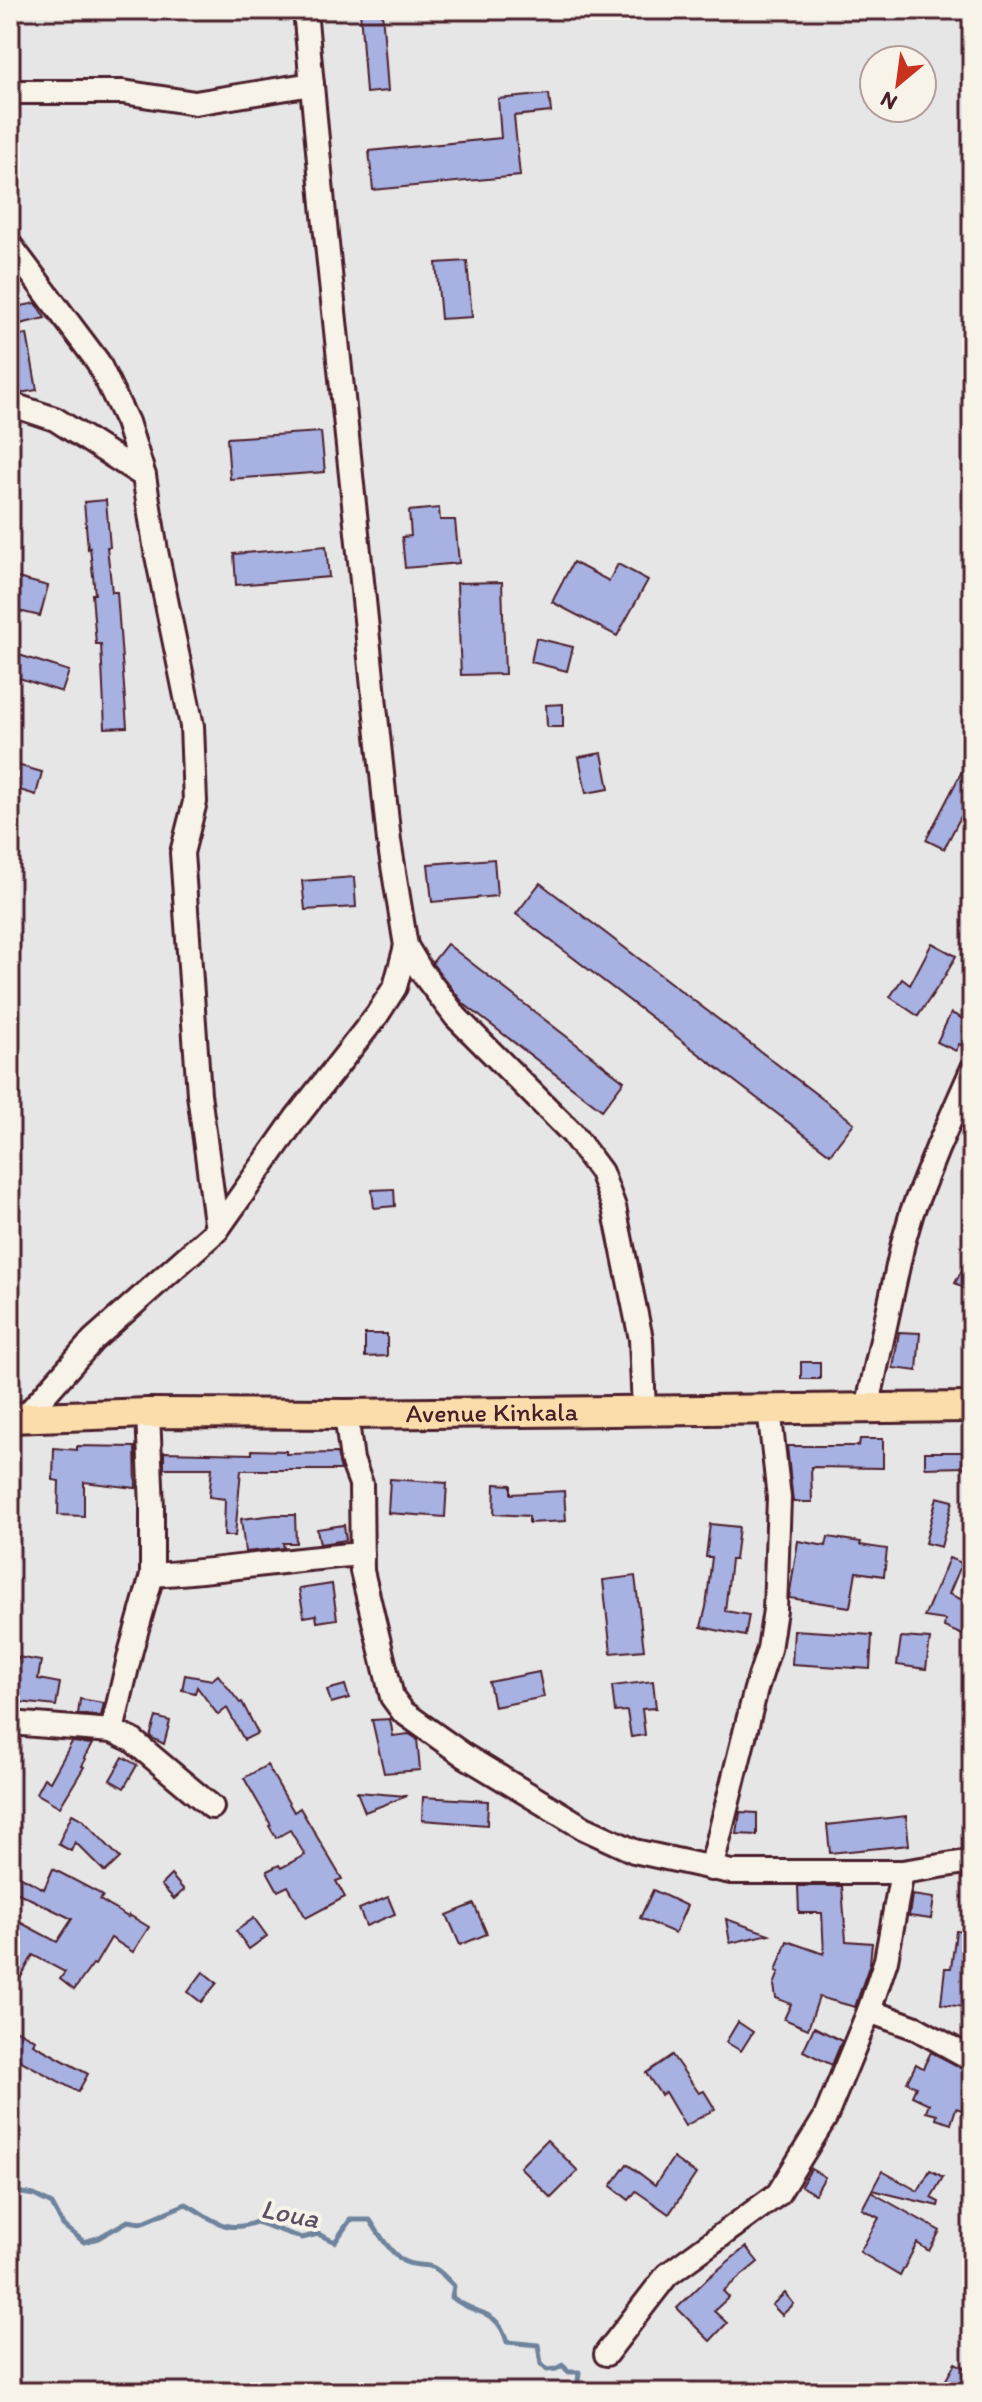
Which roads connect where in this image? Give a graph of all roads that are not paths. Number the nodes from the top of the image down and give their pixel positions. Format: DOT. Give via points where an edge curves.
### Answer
graph roads {
  1 [pos="305,10"];
  2 [pos="312,84"];
  3 [pos="10,92"];
  4 [pos="10,245"];
  5 [pos="10,404"];
  6 [pos="144,476"];
  7 [pos="406,946"];
  8 [pos="972,1070"];
  9 [pos="217,1230"];
  10 [pos="972,1407"];
  11 [pos="769,1408"];
  12 [pos="867,1409"];
  13 [pos="644,1411"];
  14 [pos="148,1413"];
  15 [pos="346,1414"];
  16 [pos="17,1418"];
  17 [pos="362,1554"];
  18 [pos="152,1575"];
  19 [pos="10,1723"];
  20 [pos="112,1731"];
  21 [pos="212,1807"];
  22 [pos="972,1861"];
  23 [pos="711,1869"];
  24 [pos="902,1872"];
  25 [pos="869,2011"];
  26 [pos="972,2059"];
  27 [pos="606,2354"];
  1 -- 2 [label="street"];
  2 -- 3 [label="street" via="195,103 123,92"];
  2 -- 7 [label="street" via="388,826"];
  4 -- 6 [label="street" via="98,362 127,422"];
  5 -- 6 [label="street" via="55,419"];
  6 -- 9 [label="street" via="192,726 195,802 182,853 199,1094"];
  7 -- 9 [label="street" via="395,987 377,1015"];
  7 -- 13 [label="street" via="456,1017 572,1133 601,1172 614,1207 641,1339"];
  8 -- 12 [label="street" via="912,1212"];
  9 -- 16 [label="street" via="93,1340"];
  10 -- 12 [label="main road, Avenue Kinkala"];
  11 -- 12 [label="main road, Avenue Kinkala"];
  11 -- 13 [label="main road, Avenue Kinkala"];
  11 -- 23 [label="street" via="779,1498 775,1610"];
  13 -- 15 [label="main road, Avenue Kinkala"];
  14 -- 15 [label="main road, Avenue Kinkala"];
  14 -- 16 [label="main road, Avenue Kinkala"];
  14 -- 18 [label="street"];
  15 -- 17 [label="street" via="361,1484"];
  17 -- 18 [label="street"];
  17 -- 23 [label="street" via="392,1697 403,1712 584,1828 634,1851"];
  18 -- 20 [label="street"];
  19 -- 20 [label="street"];
  20 -- 21 [label="street" via="132,1740"];
  22 -- 24 [label="street"];
  23 -- 24 [label="street"];
  24 -- 25 [label="street" via="886,1960"];
  25 -- 26 [label="street" via="916,2028"];
  25 -- 27 [label="street" via="825,2118 778,2194 667,2275"];
}
